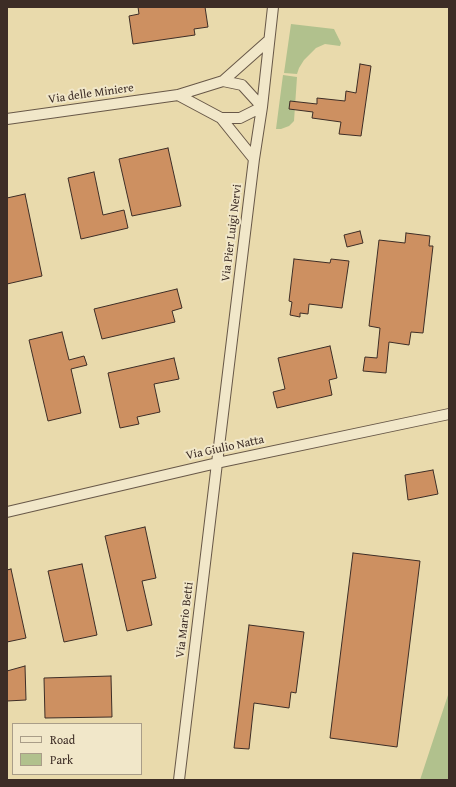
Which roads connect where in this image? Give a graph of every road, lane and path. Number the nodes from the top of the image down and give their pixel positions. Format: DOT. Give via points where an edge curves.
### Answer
graph roads {
  1 [pos="273,7"];
  2 [pos="268,41"];
  3 [pos="223,81"];
  4 [pos="178,95"];
  5 [pos="262,107"];
  6 [pos="221,118"];
  7 [pos="7,119"];
  8 [pos="254,159"];
  9 [pos="449,414"];
  10 [pos="217,462"];
  11 [pos="7,512"];
  12 [pos="179,780"];
  1 -- 2 [label="street, Via Pier Luigi Nervi"];
  2 -- 3 [label="street, Via delle Miniere"];
  2 -- 5 [label="street, Via Pier Luigi Nervi"];
  3 -- 4 [label="street, Via delle Miniere"];
  3 -- 5 [label="street" via="242,85"];
  4 -- 6 [label="street"];
  4 -- 7 [label="street, Via delle Miniere"];
  5 -- 6 [label="street" via="240,118"];
  5 -- 8 [label="street, Via Pier Luigi Nervi"];
  6 -- 8 [label="street"];
  8 -- 10 [label="street, Via Pier Luigi Nervi"];
  9 -- 10 [label="street, Via Giulio Natta"];
  10 -- 11 [label="street, Via Giulio Natta"];
  10 -- 12 [label="street, Via Mario Betti"];
}
